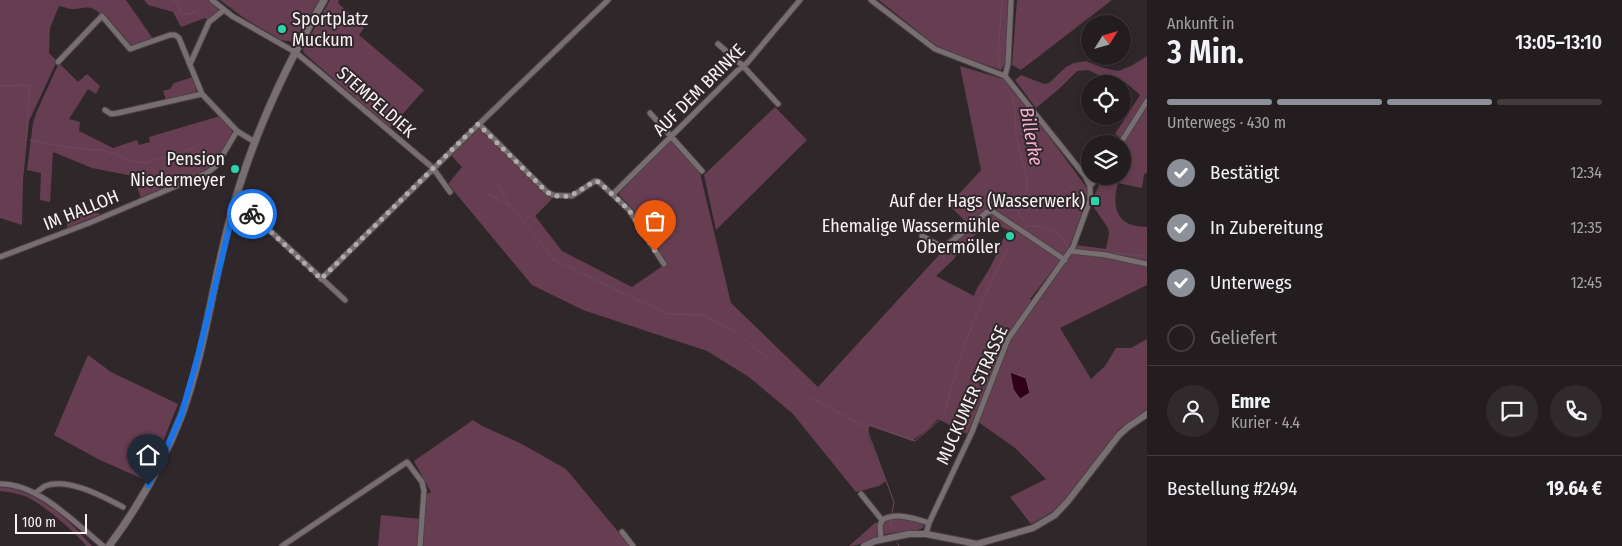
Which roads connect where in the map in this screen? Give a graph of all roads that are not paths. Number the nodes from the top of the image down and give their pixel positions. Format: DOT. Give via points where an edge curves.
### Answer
graph roads {
  1 [pos="212,0"];
  2 [pos="324,0"];
  3 [pos="608,0"];
  4 [pos="800,0"];
  5 [pos="871,0"];
  6 [pos="1011,0"];
  7 [pos="224,10"];
  8 [pos="718,44"];
  9 [pos="295,52"];
  10 [pos="58,62"];
  11 [pos="189,64"];
  12 [pos="743,66"];
  13 [pos="1005,76"];
  14 [pos="202,94"];
  15 [pos="1147,101"];
  16 [pos="778,104"];
  17 [pos="105,110"];
  18 [pos="650,114"];
  19 [pos="478,124"];
  20 [pos="237,131"];
  21 [pos="1126,135"];
  22 [pos="672,136"];
  23 [pos="255,142"];
  24 [pos="432,168"];
  25 [pos="702,171"];
  26 [pos="1090,186"];
  27 [pos="450,192"];
  28 [pos="613,194"];
  29 [pos="234,208"];
  30 [pos="922,236"];
  31 [pos="1070,251"];
  32 [pos="0,257"];
  33 [pos="1065,260"];
  34 [pos="664,264"];
  35 [pos="1147,264"];
  36 [pos="321,279"];
  37 [pos="345,300"];
  38 [pos="1147,414"];
  39 [pos="0,484"];
  40 [pos="36,493"];
  41 [pos="861,494"];
  42 [pos="123,507"];
  43 [pos="882,520"];
  44 [pos="929,524"];
  45 [pos="622,532"];
  46 [pos="926,534"];
  47 [pos="882,539"];
  48 [pos="978,545"];
  49 [pos="103,546"];
  50 [pos="109,546"];
  51 [pos="282,546"];
  52 [pos="420,546"];
  53 [pos="634,546"];
  54 [pos="864,546"];
  1 -- 7 [label="street, STEMPELDIEK"];
  2 -- 9 [label="main road"];
  3 -- 19 [label="street"];
  4 -- 12 [label="street, AUF DEM BRINKE"];
  5 -- 13 [label="street" via="935,49"];
  6 -- 13 [label="street"];
  7 -- 9 [label="street, STEMPELDIEK"];
  7 -- 11 [label="street" via="209,22"];
  8 -- 12 [label="street"];
  9 -- 23 [label="main road"];
  9 -- 24 [label="street, STEMPELDIEK"];
  10 -- 11 [label="street" via="102,16 130,49 175,35"];
  11 -- 14 [label="street"];
  12 -- 16 [label="street"];
  12 -- 22 [label="street, AUF DEM BRINKE"];
  13 -- 26 [label="street"];
  14 -- 17 [label="street" via="112,114"];
  14 -- 20 [label="street"];
  15 -- 21 [label="street"];
  18 -- 22 [label="street"];
  19 -- 24 [label="street"];
  19 -- 28 [label="street" via="547,192 572,196 595,181"];
  20 -- 23 [label="street"];
  20 -- 32 [label="street, IM HALLOH" via="216,166 207,173"];
  22 -- 25 [label="street"];
  22 -- 28 [label="street, AUF DEM BRINKE"];
  23 -- 29 [label="main road"];
  24 -- 27 [label="street, STEMPELDIEK"];
  24 -- 36 [label="street"];
  26 -- 31 [label="street, MUCKUMER STRASSE" via="1088,207"];
  28 -- 34 [label="street" via="629,210"];
  29 -- 36 [label="street" via="252,214"];
  29 -- 50 [label="main road" via="182,413 136,508"];
  30 -- 33 [label="street" via="944,248 992,211"];
  31 -- 33 [label="street, MUCKUMER STRASSE"];
  31 -- 35 [label="street"];
  33 -- 44 [label="street, MUCKUMER STRASSE" via="1008,339 972,432"];
  36 -- 37 [label="street"];
  38 -- 48 [label="street" via="1119,435 1055,515 1033,528"];
  39 -- 40 [label="street"];
  40 -- 42 [label="street" via="45,486 73,486"];
  40 -- 49 [label="street"];
  41 -- 43 [label="street"];
  43 -- 44 [label="street" via="901,516"];
  43 -- 47 [label="street"];
  44 -- 46 [label="street, MUCKUMER STRASSE"];
  45 -- 53 [label="street"];
  46 -- 47 [label="street"];
  46 -- 48 [label="street"];
  47 -- 54 [label="street"];
  51 -- 52 [label="street" via="407,462 422,482 424,491"];
}
